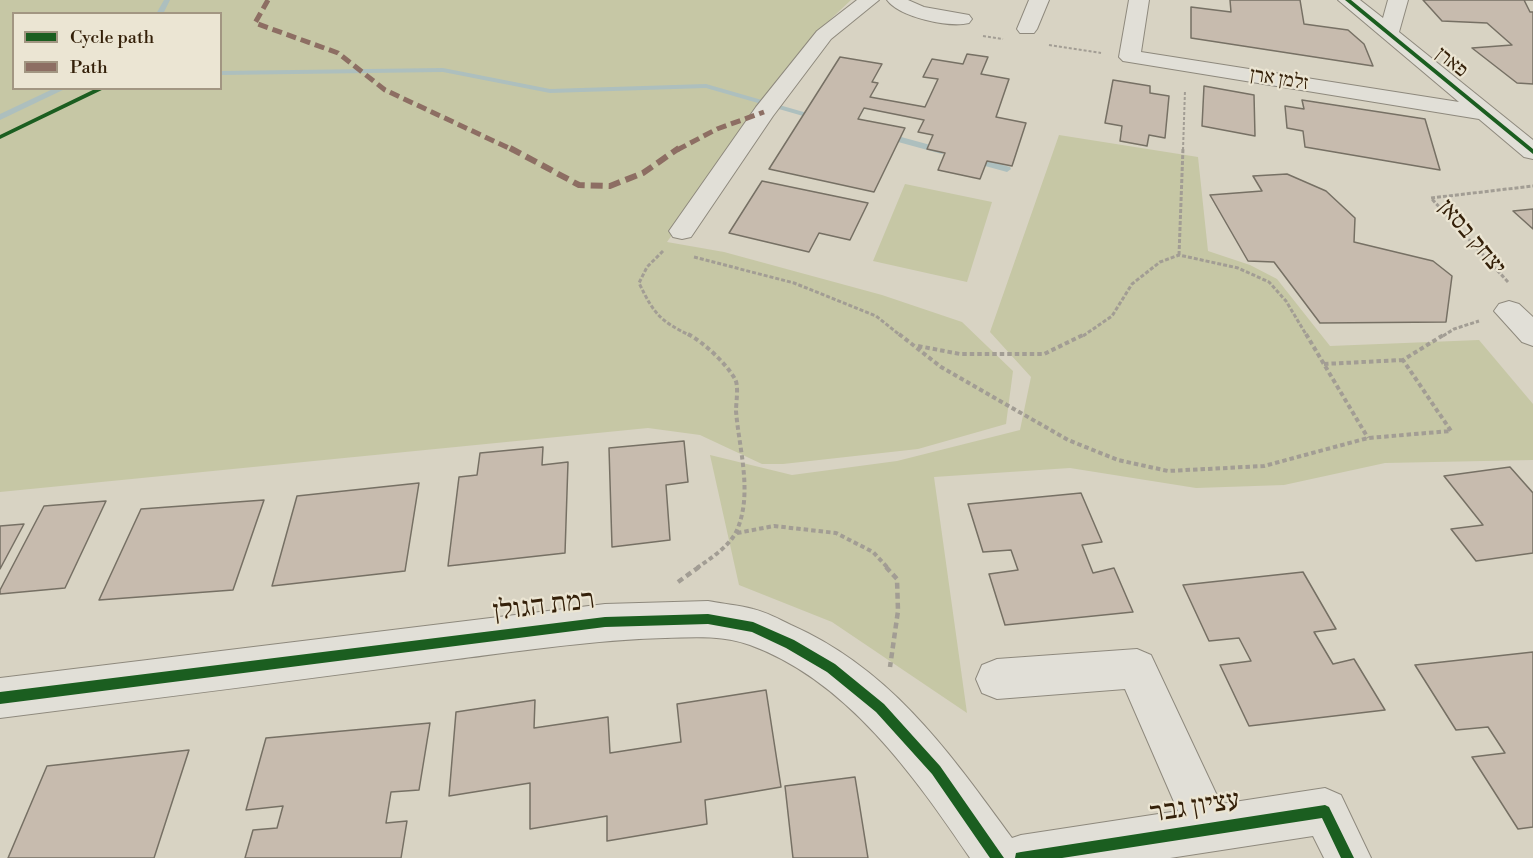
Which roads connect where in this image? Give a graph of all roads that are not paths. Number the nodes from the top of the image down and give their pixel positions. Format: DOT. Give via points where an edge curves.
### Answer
graph roads {
  1 [pos="869,0"];
  2 [pos="897,0"];
  3 [pos="1039,0"];
  4 [pos="1139,0"];
  5 [pos="1347,0"];
  6 [pos="1398,0"];
  7 [pos="962,19"];
  8 [pos="1027,29"];
  9 [pos="1388,34"];
  10 [pos="1484,113"];
  11 [pos="1533,152"];
  12 [pos="682,231"];
  13 [pos="1509,311"];
  14 [pos="1533,335"];
  15 [pos="997,679"];
  16 [pos="0,698"];
  17 [pos="1209,829"];
  18 [pos="998,858"];
  19 [pos="1021,858"];
  20 [pos="1348,858"];
  1 -- 12 [label="street" via="824,35 764,112"];
  2 -- 7 [label="street" via="901,6"];
  3 -- 8 [label="street"];
  4 -- 10 [label="street, זלמן ארן" via="1130,57"];
  5 -- 9 [label="street, פארן"];
  6 -- 9 [label="street"];
  9 -- 10 [label="street, פארן"];
  10 -- 11 [label="street, פארן"];
  13 -- 14 [label="street, יצחק בסאן"];
  15 -- 17 [label="street" via="1137,669"];
  16 -- 18 [label="street, רמת הגולן" via="605,622 708,619 753,627 790,644 831,668 880,708 936,770"];
  17 -- 19 [label="street, עציון גבר"];
  17 -- 20 [label="street, עציון גבר" via="1325,811"];
}
